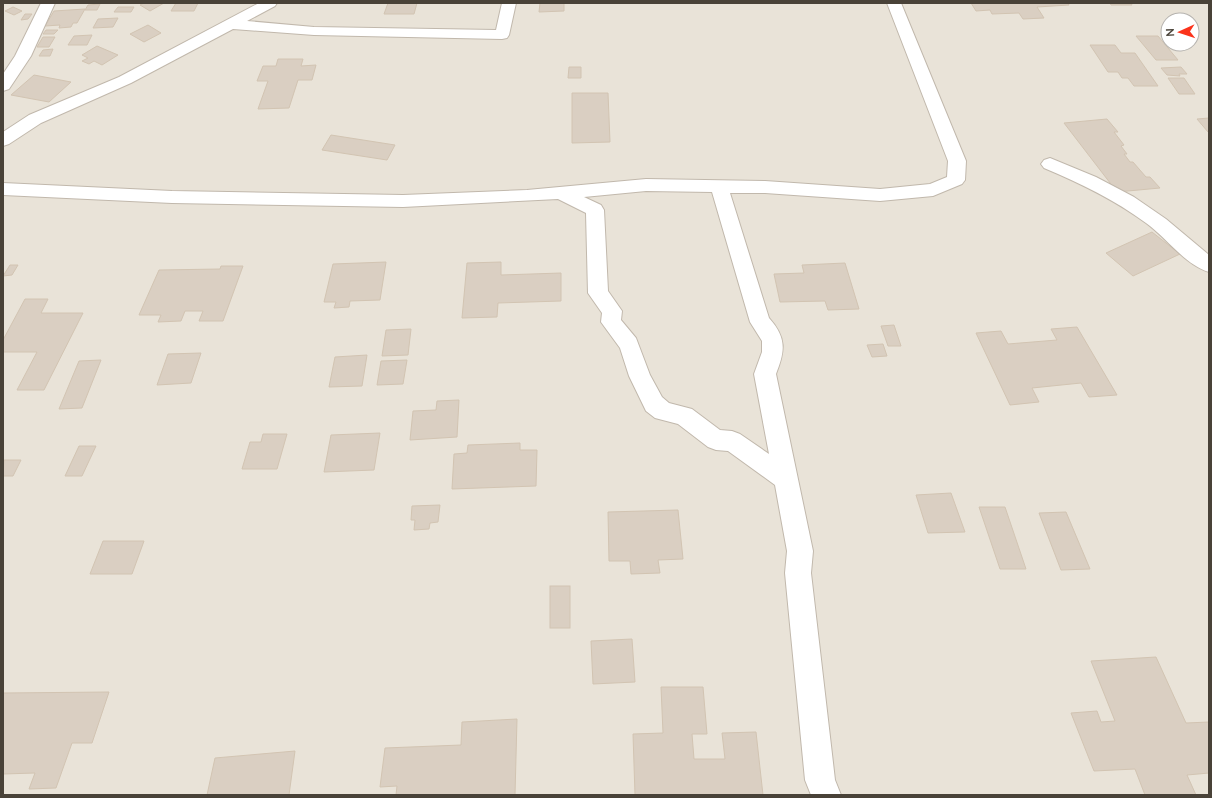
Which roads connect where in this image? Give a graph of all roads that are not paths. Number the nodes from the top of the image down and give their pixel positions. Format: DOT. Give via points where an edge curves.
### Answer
graph roads {
  1 [pos="48,3"];
  2 [pos="508,3"];
  3 [pos="894,3"];
  4 [pos="263,5"];
  5 [pos="230,24"];
  6 [pos="3,86"];
  7 [pos="3,140"];
  8 [pos="1050,164"];
  9 [pos="718,186"];
  10 [pos="3,189"];
  11 [pos="561,193"];
  12 [pos="1209,265"];
  13 [pos="786,479"];
  14 [pos="826,795"];
  1 -- 6 [label="street" via="23,56"];
  2 -- 5 [label="street" via="502,35 314,31"];
  3 -- 9 [label="street" via="957,161 956,180 933,190 880,195"];
  4 -- 5 [label="street"];
  5 -- 7 [label="street" via="125,80 35,118"];
  8 -- 12 [label="street" via="1088,179 1153,218"];
  9 -- 11 [label="street" via="646,185"];
  9 -- 13 [label="street" via="760,322 769,331 774,350 766,374"];
  10 -- 11 [label="street" via="172,197 403,201"];
  11 -- 13 [label="street" via="595,210 598,293 612,311 611,322 629,344 640,376 654,404 663,411 684,416 716,440 732,441"];
  13 -- 14 [label="street" via="800,551 798,573 804,652 820,780"];
}
